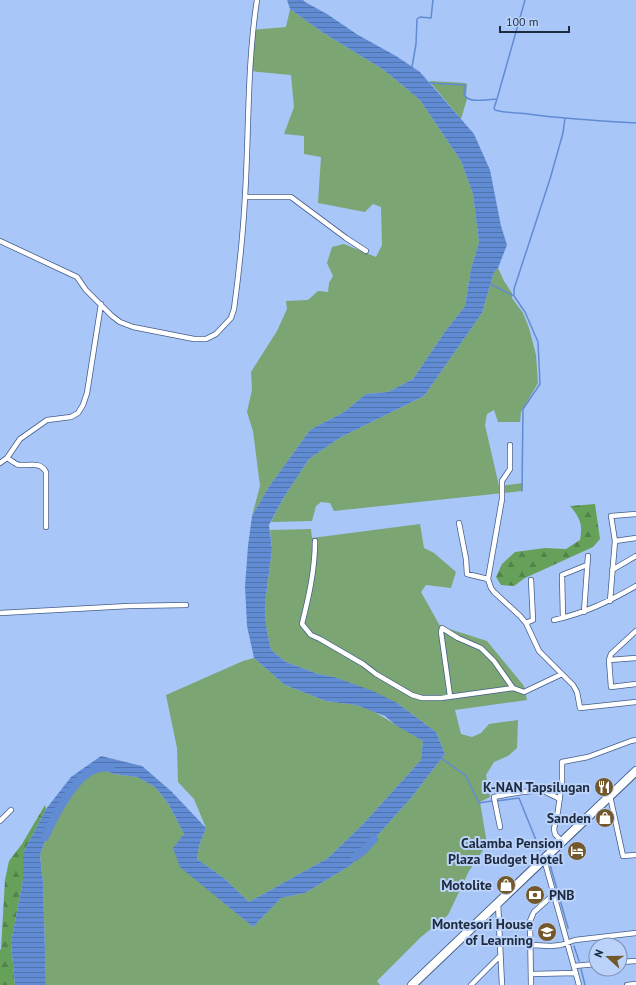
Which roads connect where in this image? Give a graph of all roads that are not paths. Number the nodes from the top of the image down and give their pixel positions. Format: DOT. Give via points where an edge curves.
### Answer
graph roads {
  1 [pos="257,0"];
  2 [pos="245,197"];
  3 [pos="0,241"];
  4 [pos="366,251"];
  5 [pos="101,304"];
  6 [pos="510,445"];
  7 [pos="7,458"];
  8 [pos="0,463"];
  9 [pos="636,514"];
  10 [pos="459,523"];
  11 [pos="46,527"];
  12 [pos="636,538"];
  13 [pos="315,541"];
  14 [pos="614,541"];
  15 [pos="588,556"];
  16 [pos="636,556"];
  17 [pos="587,565"];
  18 [pos="612,570"];
  19 [pos="488,579"];
  20 [pos="531,580"];
  21 [pos="636,586"];
  22 [pos="610,601"];
  23 [pos="186,605"];
  24 [pos="584,612"];
  25 [pos="0,613"];
  26 [pos="563,618"];
  27 [pos="554,620"];
  28 [pos="526,623"];
  29 [pos="636,631"];
  30 [pos="636,658"];
  31 [pos="609,660"];
  32 [pos="562,674"];
  33 [pos="636,684"];
  34 [pos="513,688"];
  35 [pos="450,696"];
  36 [pos="636,702"];
  37 [pos="636,740"];
  38 [pos="636,771"];
  39 [pos="610,796"];
  40 [pos="560,799"];
  41 [pos="11,810"];
  42 [pos="0,821"];
  43 [pos="500,827"];
  44 [pos="562,842"];
  45 [pos="636,855"];
  46 [pos="544,859"];
  47 [pos="553,895"];
  48 [pos="498,903"];
  49 [pos="636,933"];
  50 [pos="568,943"];
  51 [pos="531,945"];
  52 [pos="500,956"];
  53 [pos="588,965"];
  54 [pos="574,966"];
  55 [pos="531,974"];
  56 [pos="576,974"];
  57 [pos="636,984"];
  58 [pos="412,985"];
  59 [pos="471,985"];
  60 [pos="502,985"];
  61 [pos="531,985"];
  62 [pos="579,985"];
  63 [pos="627,985"];
  1 -- 2 [label="street" via="248,91"];
  2 -- 4 [label="street" via="291,197"];
  2 -- 5 [label="street" via="234,309 231,318 216,334 206,339 194,339 133,327 120,322"];
  3 -- 5 [label="street" via="77,278"];
  5 -- 7 [label="street" via="83,405 78,413 71,417 47,420 20,439"];
  6 -- 19 [label="street" via="510,470 502,481 502,499"];
  7 -- 8 [label="street"];
  7 -- 11 [label="street" via="18,464 38,465 44,468"];
  9 -- 14 [label="street" via="611,516"];
  10 -- 19 [label="street" via="467,574"];
  12 -- 14 [label="street"];
  13 -- 35 [label="street" via="315,558 302,624 311,635 412,695 422,698"];
  14 -- 18 [label="street"];
  15 -- 17 [label="street"];
  16 -- 18 [label="street"];
  17 -- 24 [label="street"];
  17 -- 26 [label="street" via="562,575"];
  18 -- 22 [label="street"];
  19 -- 28 [label="street" via="494,592"];
  20 -- 28 [label="street" via="533,620"];
  21 -- 22 [label="street"];
  22 -- 24 [label="street"];
  23 -- 25 [label="street"];
  24 -- 26 [label="street"];
  26 -- 27 [label="street"];
  28 -- 32 [label="street" via="539,651"];
  29 -- 31 [label="street" via="611,654"];
  30 -- 31 [label="street"];
  31 -- 33 [label="street" via="611,686"];
  32 -- 34 [label="street" via="524,692"];
  32 -- 36 [label="street" via="577,692 580,708"];
  34 -- 35 [label="street"];
  34 -- 35 [label="street" via="487,653 442,628"];
  37 -- 40 [label="street" via="588,757 562,762"];
  38 -- 39 [label="highway"];
  39 -- 44 [label="highway"];
  39 -- 45 [label="street" via="623,856"];
  40 -- 43 [label="street" via="544,791 494,797"];
  40 -- 44 [label="street" via="554,829"];
  41 -- 42 [label="street"];
  44 -- 46 [label="highway"];
  46 -- 47 [label="street"];
  46 -- 48 [label="highway"];
  47 -- 50 [label="street"];
  47 -- 51 [label="street" via="534,913 530,921"];
  48 -- 52 [label="street"];
  48 -- 58 [label="highway"];
  49 -- 50 [label="street"];
  50 -- 51 [label="street" via="551,946"];
  50 -- 54 [label="street"];
  51 -- 55 [label="street"];
  52 -- 59 [label="street"];
  52 -- 60 [label="street"];
  53 -- 54 [label="street"];
  54 -- 56 [label="street"];
  55 -- 56 [label="street"];
  55 -- 61 [label="street"];
  56 -- 62 [label="street"];
  57 -- 63 [label="street"];
}
